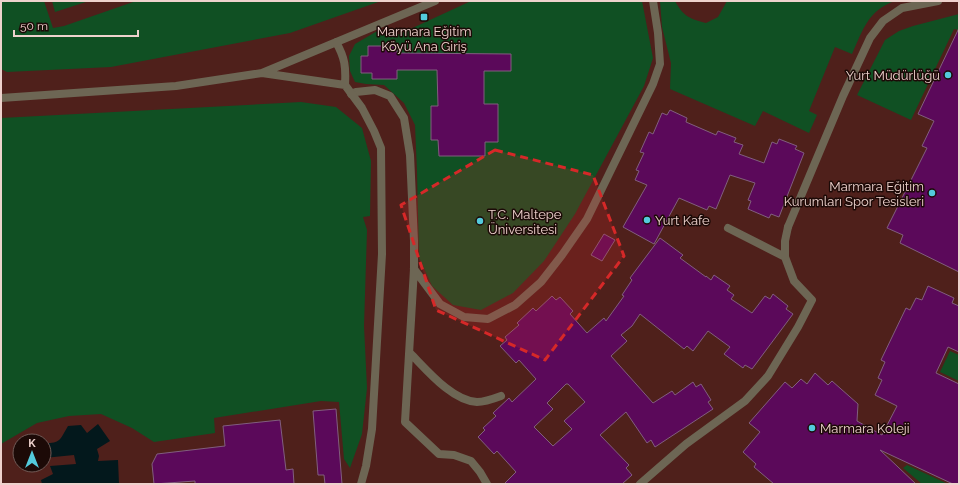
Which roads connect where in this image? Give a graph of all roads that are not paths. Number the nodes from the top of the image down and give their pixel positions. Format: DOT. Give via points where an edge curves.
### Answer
graph roads {
  1 [pos="435,1"];
  2 [pos="652,1"];
  3 [pos="938,1"];
  4 [pos="336,42"];
  5 [pos="262,73"];
  6 [pos="345,85"];
  7 [pos="351,94"];
  8 [pos="1,98"];
  9 [pos="728,228"];
  10 [pos="785,257"];
  11 [pos="414,269"];
  12 [pos="410,353"];
  13 [pos="501,396"];
  14 [pos="361,484"];
  15 [pos="487,484"];
  16 [pos="640,484"];
  1 -- 4 [label="street"];
  2 -- 11 [label="street" via="660,64 653,84 587,219 541,282 515,305 488,319 464,317 440,304"];
  3 -- 10 [label="street" via="902,8 883,21 870,38 788,227"];
  4 -- 5 [label="street"];
  4 -- 6 [label="street" via="344,56"];
  5 -- 6 [label="street"];
  5 -- 8 [label="street" via="176,86"];
  6 -- 7 [label="street"];
  7 -- 11 [label="street" via="376,90 390,96 404,118 410,155"];
  7 -- 14 [label="street" via="362,108 381,148 382,254 372,421"];
  9 -- 10 [label="street"];
  10 -- 16 [label="street" via="794,281 812,300 768,376 745,401 686,444"];
  11 -- 12 [label="street"];
  12 -- 13 [label="street" via="441,383 460,397 475,402"];
  12 -- 15 [label="street" via="405,422 439,454 454,455 470,461"];
}
